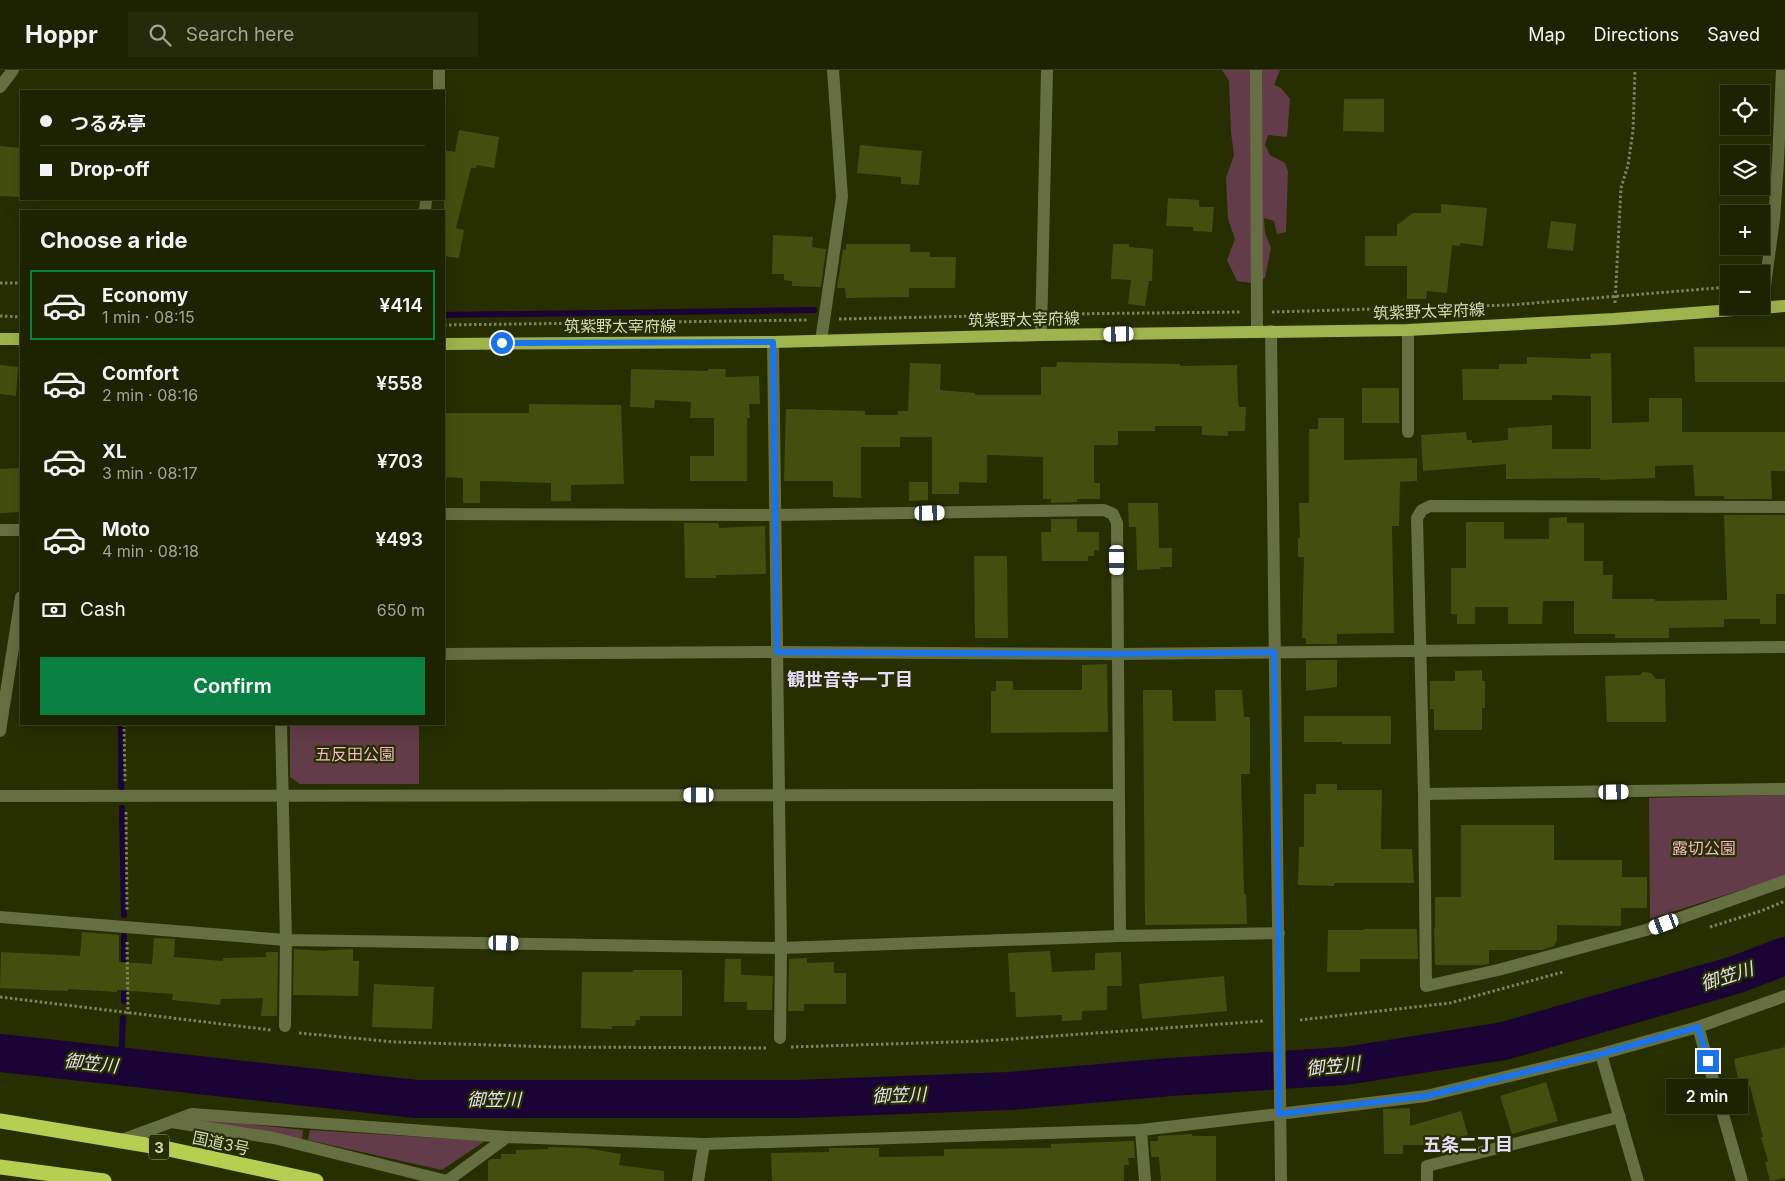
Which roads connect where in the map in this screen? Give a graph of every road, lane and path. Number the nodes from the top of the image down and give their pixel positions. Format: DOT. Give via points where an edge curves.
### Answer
graph roads {
  1 [pos="13,70"];
  2 [pos="439,70"];
  3 [pos="832,70"];
  4 [pos="1047,70"];
  5 [pos="1256,70"];
  6 [pos="1635,70"];
  7 [pos="1782,70"];
  8 [pos="0,87"];
  9 [pos="439,90"];
  10 [pos="1768,265"];
  11 [pos="0,283"];
  12 [pos="20,284"];
  13 [pos="1720,288"];
  14 [pos="1616,296"];
  15 [pos="1785,306"];
  16 [pos="1770,307"];
  17 [pos="1720,311"];
  18 [pos="1257,312"];
  19 [pos="1042,314"];
  20 [pos="0,316"];
  21 [pos="20,317"];
  22 [pos="1614,319"];
  23 [pos="824,320"];
  24 [pos="445,325"];
  25 [pos="1408,330"];
  26 [pos="1270,331"];
  27 [pos="1257,332"];
  28 [pos="1041,335"];
  29 [pos="0,339"];
  30 [pos="20,340"];
  31 [pos="821,340"];
  32 [pos="773,342"];
  33 [pos="445,344"];
  34 [pos="1408,432"];
  35 [pos="1785,507"];
  36 [pos="445,514"];
  37 [pos="775,515"];
  38 [pos="0,530"];
  39 [pos="20,530"];
  40 [pos="20,611"];
  41 [pos="1785,647"];
  42 [pos="777,652"];
  43 [pos="1274,652"];
  44 [pos="1419,652"];
  45 [pos="17,653"];
  46 [pos="445,654"];
  47 [pos="1119,654"];
  48 [pos="124,725"];
  49 [pos="281,725"];
  50 [pos="0,731"];
  51 [pos="1785,789"];
  52 [pos="1424,794"];
  53 [pos="778,795"];
  54 [pos="1119,795"];
  55 [pos="0,796"];
  56 [pos="125,796"];
  57 [pos="283,796"];
  58 [pos="1785,881"];
  59 [pos="0,917"];
  60 [pos="127,927"];
  61 [pos="1279,933"];
  62 [pos="1120,936"];
  63 [pos="286,940"];
  64 [pos="781,948"];
  65 [pos="1785,996"];
  66 [pos="0,997"];
  67 [pos="128,1014"];
  68 [pos="1265,1021"];
  69 [pos="1698,1027"];
  70 [pos="285,1030"];
  71 [pos="780,1038"];
  72 [pos="771,1048"];
  73 [pos="790,1048"];
  74 [pos="1601,1054"];
  75 [pos="1279,1111"];
  76 [pos="1620,1117"];
  77 [pos="0,1121"];
  78 [pos="171,1122"];
  79 [pos="1141,1130"];
  80 [pos="507,1137"];
  81 [pos="119,1140"];
  82 [pos="704,1144"];
  83 [pos="0,1167"];
  84 [pos="104,1181"];
  85 [pos="316,1181"];
  86 [pos="447,1181"];
  87 [pos="698,1181"];
  88 [pos="1145,1181"];
  89 [pos="1281,1181"];
  90 [pos="1427,1181"];
  91 [pos="1638,1181"];
  92 [pos="1742,1181"];
  1 -- 8 [label="street"];
  2 -- 9 [label="street"];
  3 -- 23 [label="street" via="842,197"];
  4 -- 19 [label="street"];
  5 -- 18 [label="street"];
  6 -- 14 [label="path" via="1633,131 1621,188"];
  7 -- 10 [label="street" via="1774,219"];
  11 -- 12 [label="path"];
  13 -- 14 [label="path"];
  14 -- 18 [label="path" via="1510,305"];
  14 -- 22 [label="path"];
  15 -- 16 [label="main road, 筑紫野太宰府線"];
  17 -- 22 [label="main road, 筑紫野太宰府線"];
  18 -- 19 [label="path"];
  18 -- 27 [label="street"];
  19 -- 23 [label="path"];
  19 -- 28 [label="street"];
  20 -- 21 [label="path"];
  22 -- 25 [label="main road, 筑紫野太宰府線"];
  23 -- 24 [label="path"];
  23 -- 31 [label="street"];
  25 -- 26 [label="main road, 筑紫野太宰府線"];
  25 -- 34 [label="street"];
  26 -- 27 [label="main road, 筑紫野太宰府線"];
  26 -- 43 [label="street"];
  27 -- 28 [label="main road, 筑紫野太宰府線"];
  28 -- 31 [label="main road, 筑紫野太宰府線"];
  29 -- 30 [label="main road"];
  31 -- 32 [label="main road, 筑紫野太宰府線"];
  32 -- 33 [label="main road, 筑紫野太宰府線"];
  32 -- 37 [label="street"];
  35 -- 44 [label="street" via="1430,506 1417,518"];
  36 -- 37 [label="street"];
  37 -- 42 [label="street"];
  37 -- 47 [label="street" via="1104,510 1113,514 1117,523"];
  38 -- 39 [label="street"];
  40 -- 45 [label="street"];
  41 -- 44 [label="street"];
  42 -- 46 [label="street"];
  42 -- 47 [label="street"];
  42 -- 53 [label="street"];
  43 -- 44 [label="street"];
  43 -- 47 [label="street"];
  43 -- 61 [label="street"];
  44 -- 52 [label="street"];
  45 -- 50 [label="street"];
  47 -- 54 [label="street"];
  48 -- 56 [label="path"];
  49 -- 57 [label="street"];
  51 -- 52 [label="street"];
  52 -- 58 [label="street" via="1426,986 1646,930"];
  53 -- 54 [label="street"];
  53 -- 57 [label="street"];
  53 -- 64 [label="street"];
  54 -- 62 [label="street"];
  55 -- 56 [label="street"];
  56 -- 57 [label="street"];
  56 -- 60 [label="path"];
  57 -- 63 [label="street"];
  59 -- 60 [label="street"];
  60 -- 63 [label="street"];
  60 -- 67 [label="path"];
  61 -- 62 [label="street"];
  61 -- 75 [label="street"];
  62 -- 64 [label="street"];
  63 -- 64 [label="street"];
  63 -- 70 [label="street"];
  64 -- 71 [label="street"];
  65 -- 69 [label="street"];
  66 -- 67 [label="path"];
  67 -- 70 [label="path"];
  68 -- 73 [label="path" via="984,1041"];
  69 -- 74 [label="street"];
  69 -- 92 [label="street"];
  70 -- 72 [label="path" via="395,1042"];
  74 -- 75 [label="street" via="1426,1096"];
  74 -- 76 [label="street"];
  75 -- 79 [label="street"];
  75 -- 89 [label="street"];
  76 -- 90 [label="street" via="1427,1166"];
  76 -- 91 [label="street"];
  77 -- 81 [label="highway, 国道3号 / 3"];
  78 -- 80 [label="street" via="192,1114"];
  78 -- 81 [label="street"];
  78 -- 86 [label="street" via="274,1138"];
  79 -- 82 [label="street"];
  79 -- 88 [label="street"];
  80 -- 82 [label="street"];
  80 -- 86 [label="street"];
  81 -- 85 [label="highway, 国道3号 / 3"];
  82 -- 87 [label="street"];
  83 -- 84 [label="highway"];
}
